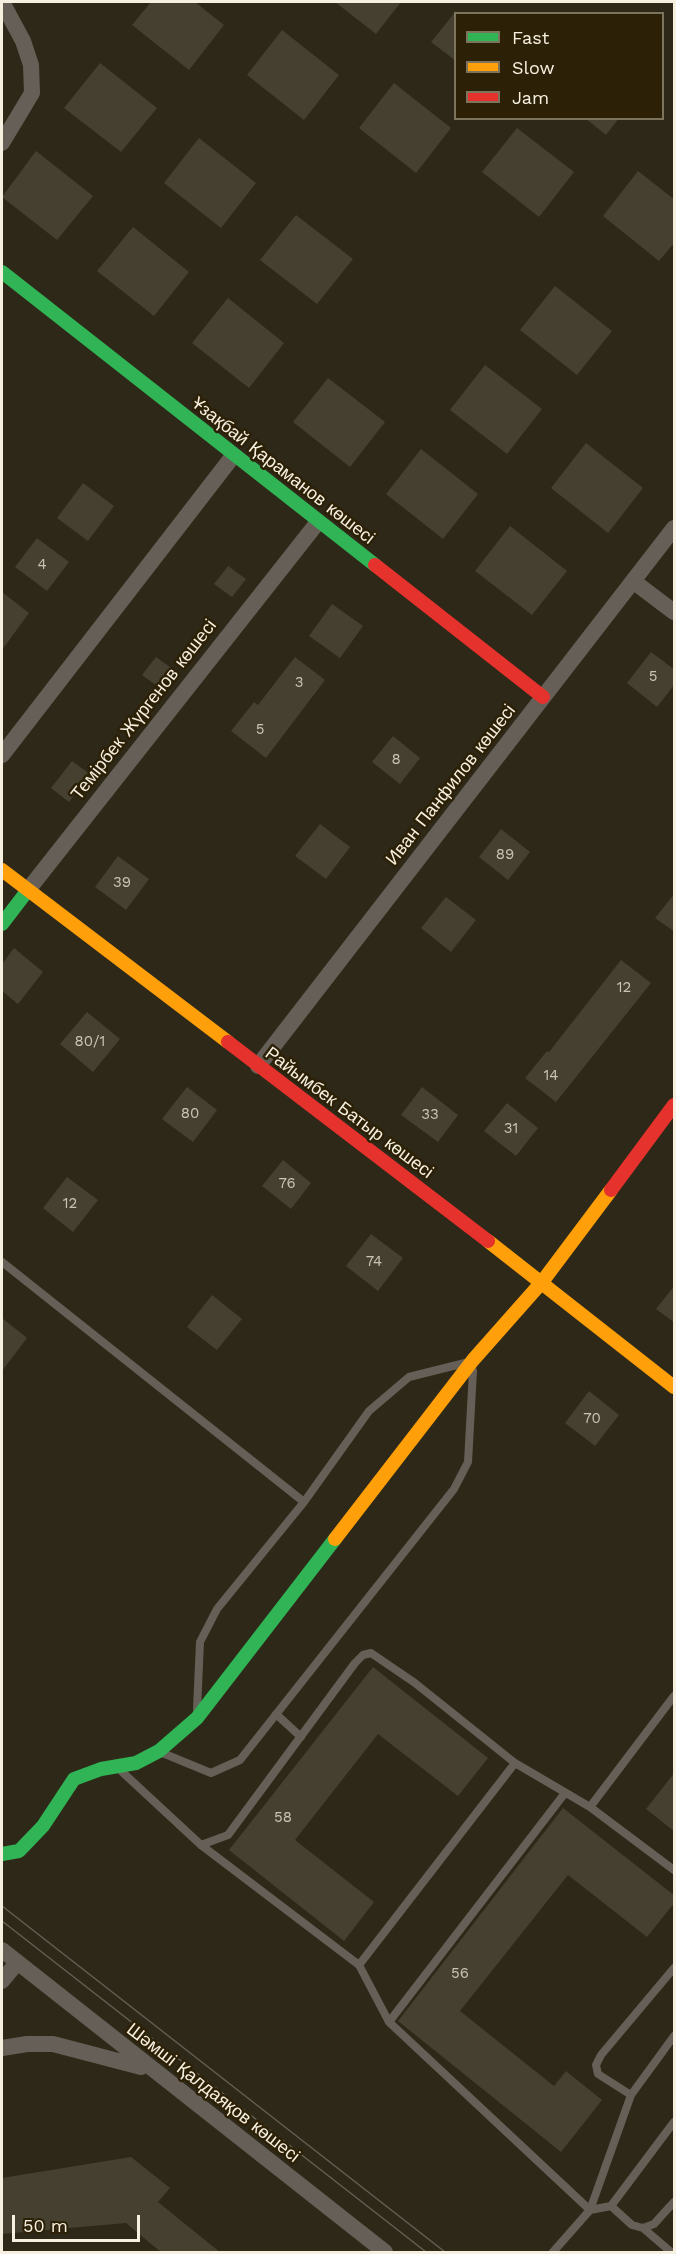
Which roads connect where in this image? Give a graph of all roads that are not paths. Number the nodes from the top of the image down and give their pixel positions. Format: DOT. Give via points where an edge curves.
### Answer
graph roads {
  1 [pos="2,2"];
  2 [pos="2,143"];
  3 [pos="4,280"];
  4 [pos="233,456"];
  5 [pos="318,522"];
  6 [pos="675,528"];
  7 [pos="633,580"];
  8 [pos="675,612"];
  9 [pos="543,697"];
  10 [pos="2,755"];
  11 [pos="2,870"];
  12 [pos="28,890"];
  13 [pos="2,924"];
  14 [pos="258,1066"];
  15 [pos="675,1105"];
  16 [pos="2,1262"];
  17 [pos="542,1282"];
  18 [pos="473,1360"];
  19 [pos="675,1387"];
  20 [pos="304,1502"];
  21 [pos="675,1696"];
  22 [pos="276,1714"];
  23 [pos="197,1718"];
  24 [pos="301,1737"];
  25 [pos="159,1751"];
  26 [pos="515,1764"];
  27 [pos="116,1766"];
  28 [pos="565,1792"];
  29 [pos="590,1807"];
  30 [pos="201,1845"];
  31 [pos="2,1854"];
  32 [pos="675,1870"];
  33 [pos="2,1950"];
  34 [pos="16,1964"];
  35 [pos="359,1965"];
  36 [pos="675,1968"];
  37 [pos="2,1981"];
  38 [pos="389,2022"];
  39 [pos="675,2036"];
  40 [pos="2,2048"];
  41 [pos="152,2070"];
  42 [pos="631,2095"];
  43 [pos="675,2122"];
  44 [pos="675,2202"];
  45 [pos="610,2206"];
  46 [pos="590,2210"];
  47 [pos="642,2228"];
  48 [pos="385,2253"];
  49 [pos="553,2253"];
  50 [pos="671,2253"];
  1 -- 2 [label="street" via="31,64 32,93"];
  3 -- 4 [label="street, Ұзақбай Қараманов көшесі"];
  4 -- 5 [label="street, Ұзақбай Қараманов көшесі"];
  4 -- 10 [label="street"];
  5 -- 9 [label="street, Ұзақбай Қараманов көшесі"];
  5 -- 12 [label="street, Темірбек Жүргенов көшесі"];
  6 -- 7 [label="street, Иван Панфилов көшесі"];
  7 -- 8 [label="street"];
  7 -- 9 [label="street, Иван Панфилов көшесі"];
  9 -- 14 [label="street, Иван Панфилов көшесі"];
  11 -- 12 [label="street, Райымбек Батыр көшесі"];
  12 -- 13 [label="street, Темірбек Жүргенов көшесі"];
  12 -- 14 [label="street, Райымбек Батыр көшесі"];
  14 -- 17 [label="street, Райымбек Батыр көшесі"];
  15 -- 17 [label="street"];
  16 -- 20 [label="lane"];
  17 -- 18 [label="street"];
  17 -- 19 [label="street, Райымбек Батыр көшесі"];
  18 -- 20 [label="lane" via="409,1377 369,1410"];
  18 -- 22 [label="lane" via="468,1462 454,1489"];
  18 -- 23 [label="street"];
  20 -- 23 [label="lane" via="217,1609 200,1642"];
  21 -- 29 [label="lane"];
  22 -- 24 [label="lane"];
  22 -- 25 [label="lane" via="240,1760 211,1773"];
  23 -- 25 [label="street"];
  24 -- 26 [label="lane" via="355,1663 363,1654 371,1653 415,1683"];
  24 -- 30 [label="lane" via="228,1835"];
  25 -- 27 [label="street" via="136,1763"];
  26 -- 28 [label="lane"];
  26 -- 35 [label="lane"];
  27 -- 30 [label="lane"];
  27 -- 31 [label="street" via="74,1779 43,1826 19,1851"];
  28 -- 29 [label="lane"];
  28 -- 38 [label="lane"];
  29 -- 32 [label="lane"];
  30 -- 35 [label="lane"];
  33 -- 34 [label="street, Шәмші Қалдаяқов көшесі"];
  34 -- 37 [label="street"];
  34 -- 41 [label="street, Шәмші Қалдаяқов көшесі"];
  35 -- 38 [label="lane"];
  36 -- 42 [label="lane" via="596,2065 598,2074"];
  38 -- 46 [label="lane"];
  39 -- 42 [label="lane"];
  40 -- 41 [label="street" via="53,2044"];
  41 -- 48 [label="street, Шәмші Қалдаяқов көшесі"];
  42 -- 46 [label="lane"];
  43 -- 45 [label="lane"];
  44 -- 47 [label="lane" via="654,2224"];
  45 -- 46 [label="lane"];
  45 -- 47 [label="lane" via="632,2225"];
  46 -- 49 [label="lane"];
  47 -- 50 [label="lane"];
}
